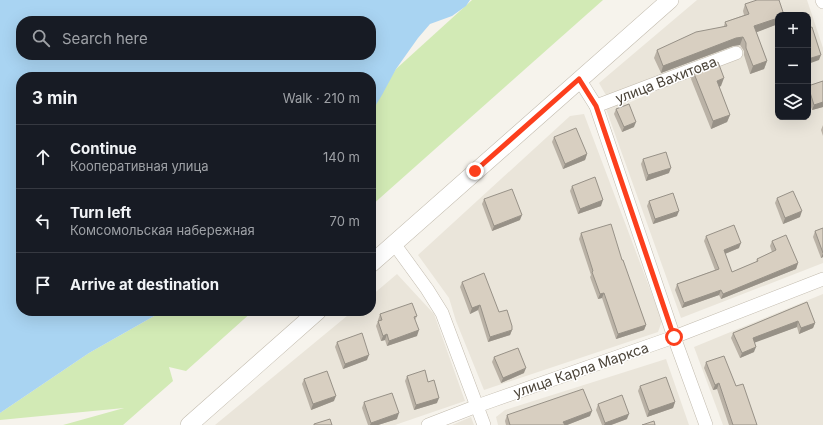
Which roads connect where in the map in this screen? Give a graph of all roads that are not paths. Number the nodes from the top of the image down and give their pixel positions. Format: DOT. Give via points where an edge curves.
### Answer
graph roads {
  1 [pos="670,0"];
  2 [pos="736,53"];
  3 [pos="579,79"];
  4 [pos="596,106"];
  5 [pos="395,245"];
  6 [pos="376,260"];
  7 [pos="823,279"];
  8 [pos="312,316"];
  9 [pos="674,337"];
  10 [pos="478,406"];
  11 [pos="189,425"];
  12 [pos="428,425"];
  13 [pos="484,425"];
  14 [pos="706,425"];
  1 -- 3 [label="street"];
  2 -- 4 [label="street, улица Вахитова"];
  3 -- 4 [label="street"];
  3 -- 5 [label="street"];
  4 -- 9 [label="street"];
  5 -- 6 [label="street"];
  5 -- 10 [label="street" via="442,313"];
  7 -- 9 [label="street, улица Карла Маркса"];
  8 -- 11 [label="street"];
  9 -- 10 [label="street, улица Карла Маркса"];
  9 -- 14 [label="street"];
  10 -- 12 [label="street, улица Карла Маркса"];
  10 -- 13 [label="street"];
}
